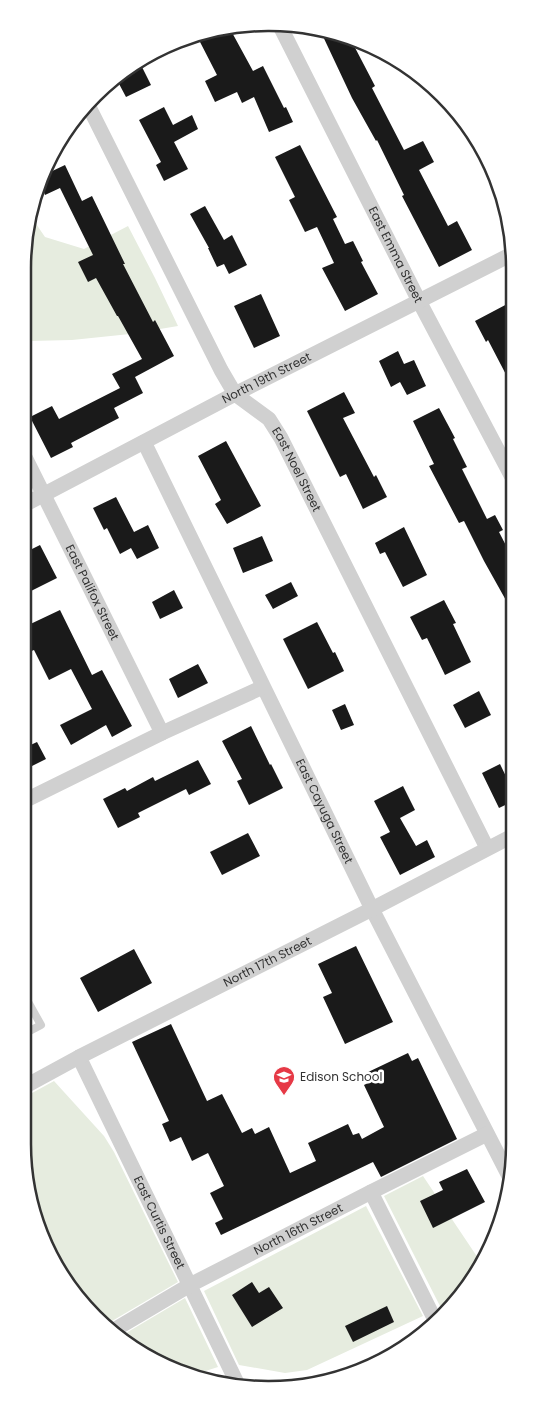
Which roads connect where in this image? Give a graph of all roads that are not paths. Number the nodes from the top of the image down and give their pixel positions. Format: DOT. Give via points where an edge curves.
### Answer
graph roads {
  1 [pos="283,32"];
  2 [pos="91,111"];
  3 [pos="505,257"];
  4 [pos="420,301"];
  5 [pos="235,394"];
  6 [pos="144,442"];
  7 [pos="506,466"];
  8 [pos="31,469"];
  9 [pos="44,494"];
  10 [pos="31,501"];
  11 [pos="263,686"];
  12 [pos="162,733"];
  13 [pos="31,798"];
  14 [pos="506,839"];
  15 [pos="487,848"];
  16 [pos="372,909"];
  17 [pos="31,1007"];
  18 [pos="31,1030"];
  19 [pos="78,1057"];
  20 [pos="31,1083"];
  21 [pos="486,1134"];
  22 [pos="504,1168"];
  23 [pos="370,1192"];
  24 [pos="190,1285"];
  25 [pos="433,1314"];
  26 [pos="118,1327"];
  27 [pos="235,1378"];
  1 -- 4 [label="street, East Emma Street"];
  2 -- 5 [label="street, East Noel Street"];
  3 -- 4 [label="street, North 19th Street"];
  4 -- 5 [label="street, North 19th Street"];
  4 -- 7 [label="street, East Emma Street"];
  5 -- 6 [label="street, North 19th Street"];
  5 -- 15 [label="street, East Noel Street" via="268,419 281,438"];
  6 -- 9 [label="street, North 19th Street"];
  6 -- 11 [label="street, East Cayuga Street"];
  8 -- 9 [label="street, East Palifox Street"];
  9 -- 10 [label="street, North 19th Street"];
  9 -- 12 [label="street, East Palifox Street"];
  11 -- 12 [label="street"];
  11 -- 16 [label="street, East Cayuga Street"];
  12 -- 13 [label="street"];
  14 -- 15 [label="street, North 17th Street"];
  15 -- 16 [label="street, North 17th Street"];
  16 -- 19 [label="street, North 17th Street"];
  16 -- 21 [label="street, East Cayuga Street"];
  17 -- 18 [label="lane" via="41,1025"];
  19 -- 20 [label="street, North 17th Street"];
  19 -- 24 [label="street, East Curtis Street"];
  21 -- 22 [label="street, East Cayuga Street"];
  21 -- 23 [label="street, North 16th Street"];
  23 -- 24 [label="street, North 16th Street"];
  23 -- 25 [label="street"];
  24 -- 26 [label="street, North 16th Street"];
  24 -- 27 [label="street, East Curtis Street"];
}
